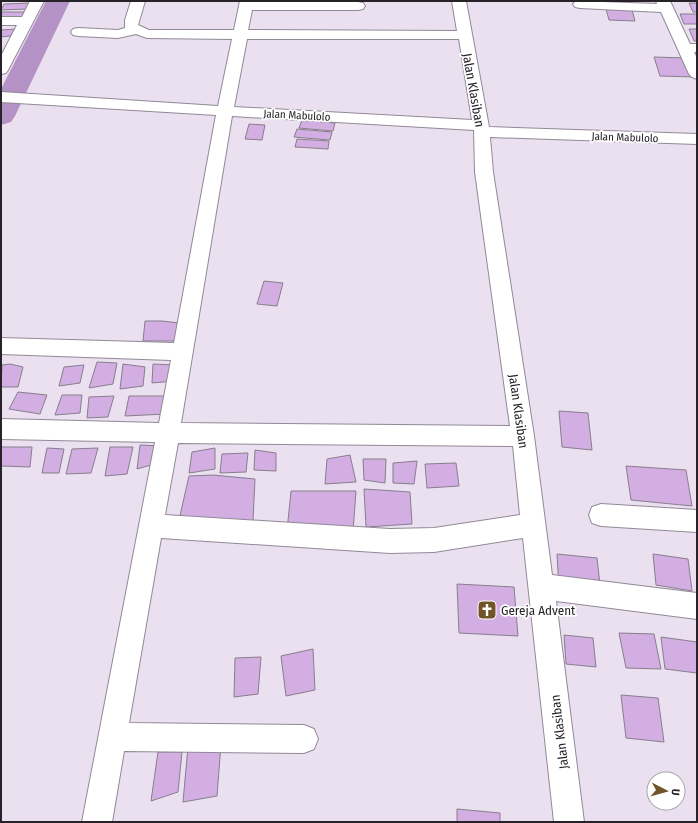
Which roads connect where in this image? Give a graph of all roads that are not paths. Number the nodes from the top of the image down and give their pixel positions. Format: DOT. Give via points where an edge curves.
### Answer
graph roads {
  1 [pos="37,1"];
  2 [pos="138,1"];
  3 [pos="459,1"];
  4 [pos="246,4"];
  5 [pos="580,4"];
  6 [pos="664,4"];
  7 [pos="358,6"];
  8 [pos="1,21"];
  9 [pos="27,21"];
  10 [pos="136,30"];
  11 [pos="78,32"];
  12 [pos="240,34"];
  13 [pos="464,35"];
  14 [pos="691,48"];
  15 [pos="1,70"];
  16 [pos="697,74"];
  17 [pos="3,97"];
  18 [pos="225,111"];
  19 [pos="481,129"];
  20 [pos="697,139"];
  21 [pos="1,346"];
  22 [pos="183,352"];
  23 [pos="1,429"];
  24 [pos="169,433"];
  25 [pos="523,436"];
  26 [pos="601,515"];
  27 [pos="697,521"];
  28 [pos="534,525"];
  29 [pos="152,526"];
  30 [pos="541,586"];
  31 [pos="697,606"];
  32 [pos="113,737"];
  33 [pos="304,739"];
  34 [pos="97,822"];
  35 [pos="569,822"];
  1 -- 9 [label="street"];
  2 -- 10 [label="street" via="131,22 131,27"];
  3 -- 13 [label="street, Jalan Klasiban"];
  4 -- 7 [label="street"];
  4 -- 12 [label="street"];
  5 -- 6 [label="street"];
  6 -- 14 [label="street"];
  8 -- 9 [label="street"];
  9 -- 15 [label="street"];
  10 -- 11 [label="street" via="118,34"];
  10 -- 12 [label="street" via="147,34"];
  12 -- 13 [label="street"];
  12 -- 18 [label="street"];
  13 -- 19 [label="street, Jalan Klasiban"];
  14 -- 16 [label="street"];
  17 -- 18 [label="street, Jalan Mabulolo"];
  18 -- 19 [label="street, Jalan Mabulolo"];
  18 -- 22 [label="street"];
  19 -- 20 [label="street, Jalan Mabulolo"];
  19 -- 25 [label="street, Jalan Klasiban" via="484,172"];
  21 -- 22 [label="street"];
  22 -- 24 [label="street"];
  23 -- 24 [label="street"];
  24 -- 25 [label="street"];
  24 -- 29 [label="street"];
  25 -- 28 [label="street, Jalan Klasiban"];
  26 -- 27 [label="street"];
  28 -- 29 [label="street" via="434,540 397,541"];
  28 -- 30 [label="street, Jalan Klasiban"];
  29 -- 32 [label="street"];
  30 -- 31 [label="street"];
  30 -- 35 [label="street, Jalan Klasiban"];
  32 -- 33 [label="street"];
  32 -- 34 [label="street"];
}
